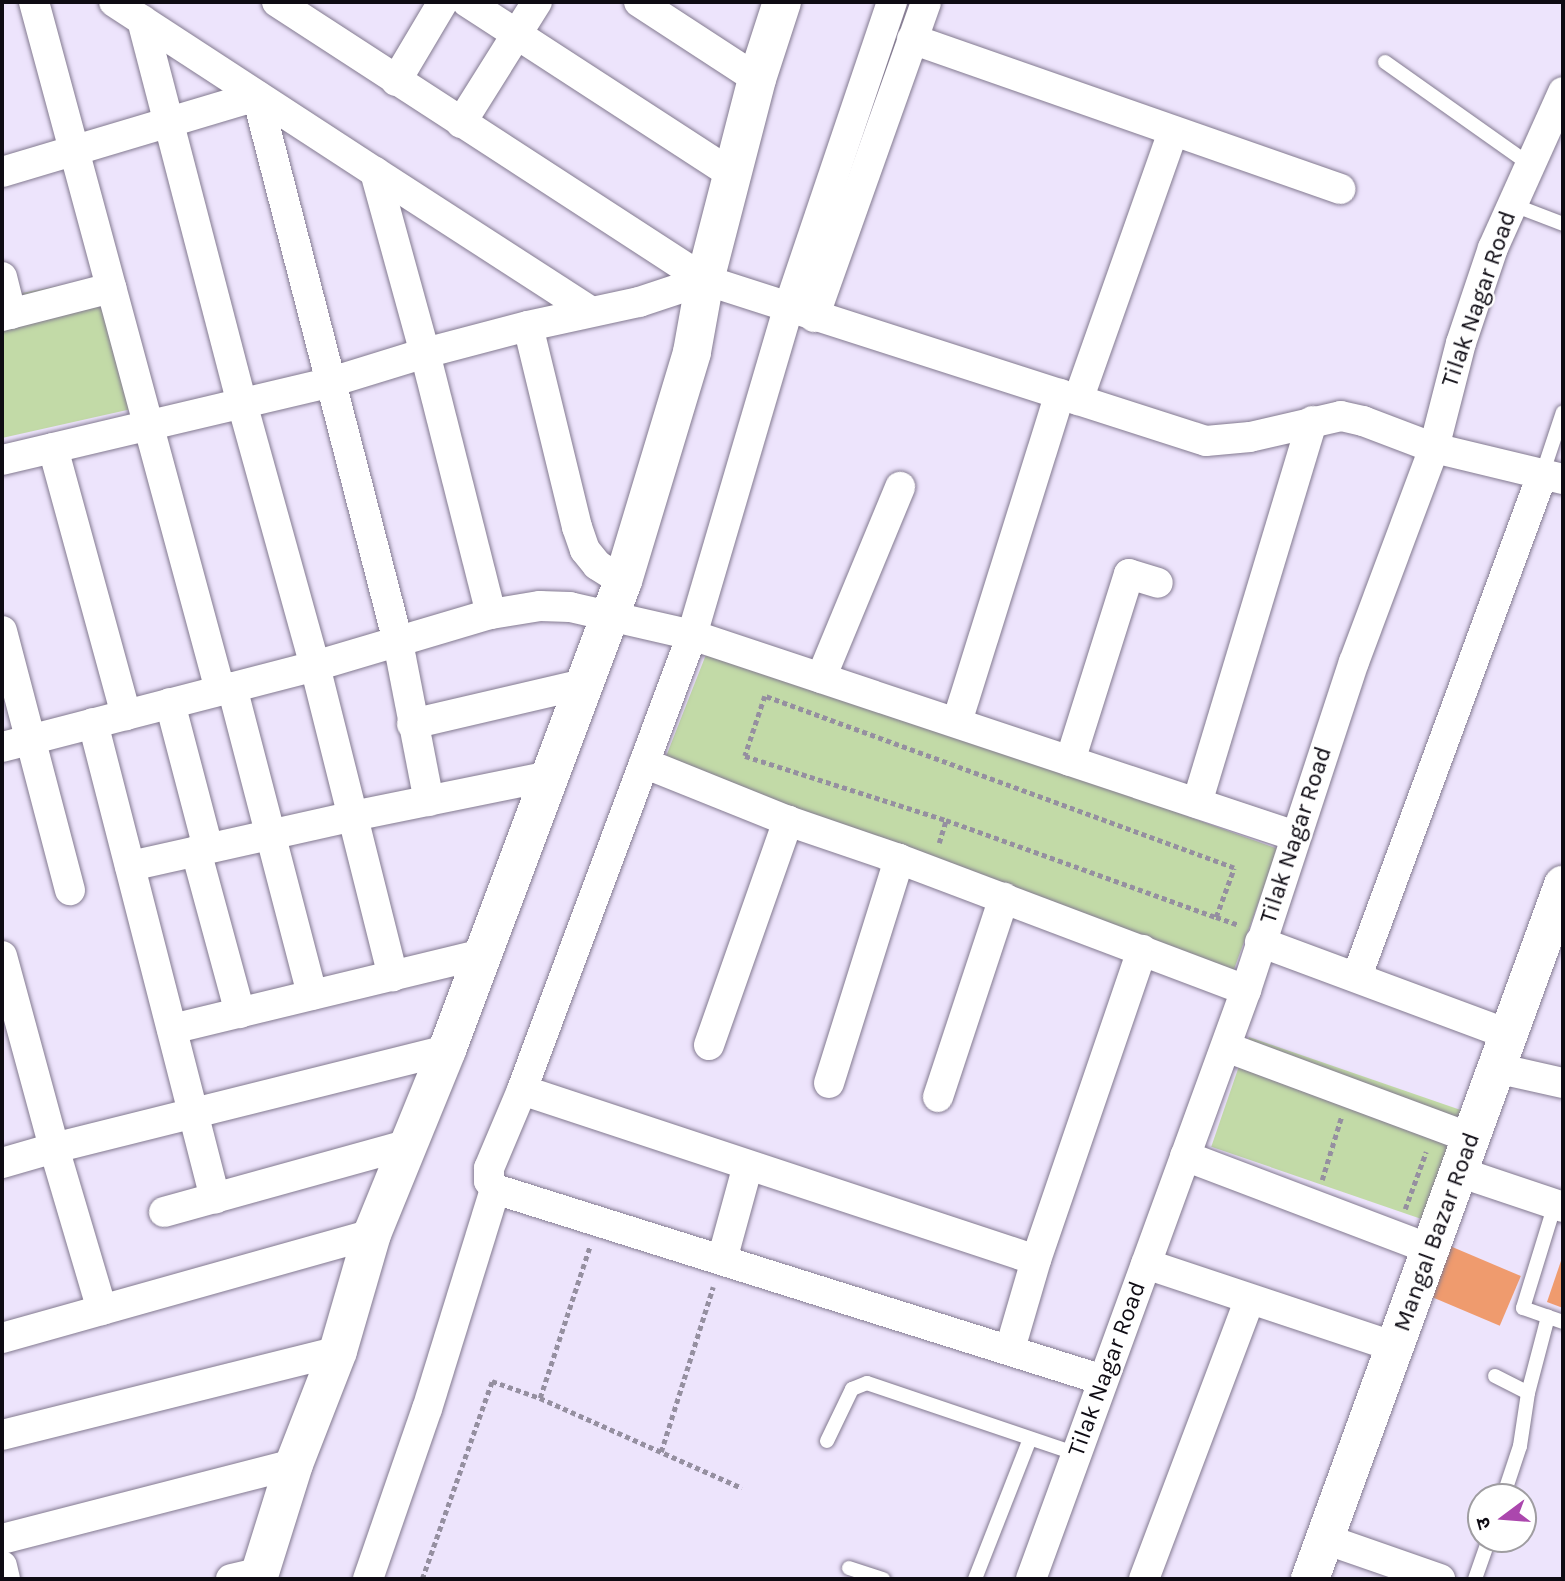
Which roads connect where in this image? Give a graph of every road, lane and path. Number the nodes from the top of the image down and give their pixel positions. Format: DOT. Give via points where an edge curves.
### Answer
graph roads {
  1 [pos="34,2"];
  2 [pos="114,2"];
  3 [pos="277,2"];
  4 [pos="443,2"];
  5 [pos="467,2"];
  6 [pos="537,2"];
  7 [pos="639,2"];
  8 [pos="782,2"];
  9 [pos="892,2"];
  10 [pos="926,2"];
  11 [pos="142,20"];
  12 [pos="517,33"];
  13 [pos="912,39"];
  14 [pos="1385,62"];
  15 [pos="757,79"];
  16 [pos="396,81"];
  17 [pos="1563,92"];
  18 [pos="257,96"];
  19 [pos="168,122"];
  20 [pos="461,123"];
  21 [pos="1173,132"];
  22 [pos="74,150"];
  23 [pos="1529,164"];
  24 [pos="2,172"];
  25 [pos="375,172"];
  26 [pos="732,174"];
  27 [pos="1340,189"];
  28 [pos="1511,204"];
  29 [pos="1563,224"];
  30 [pos="2,277"];
  31 [pos="705,280"];
  32 [pos="111,288"];
  33 [pos="590,311"];
  34 [pos="801,313"];
  35 [pos="6,315"];
  36 [pos="528,326"];
  37 [pos="425,353"];
  38 [pos="331,382"];
  39 [pos="1069,397"];
  40 [pos="242,403"];
  41 [pos="1563,412"];
  42 [pos="1312,421"];
  43 [pos="149,426"];
  44 [pos="52,448"];
  45 [pos="1434,448"];
  46 [pos="2,460"];
  47 [pos="1553,477"];
  48 [pos="900,487"];
  49 [pos="622,581"];
  50 [pos="1158,583"];
  51 [pos="491,614"];
  52 [pos="609,618"];
  53 [pos="2,631"];
  54 [pos="692,635"];
  55 [pos="398,642"];
  56 [pos="315,666"];
  57 [pos="821,678"];
  58 [pos="584,684"];
  59 [pos="226,689"];
  60 [pos="170,703"];
  61 [pos="125,715"];
  62 [pos="957,722"];
  63 [pos="93,723"];
  64 [pos="412,724"];
  65 [pos="30,740"];
  66 [pos="2,747"];
  67 [pos="1070,761"];
  68 [pos="644,763"];
  69 [pos="550,776"];
  70 [pos="429,801"];
  71 [pos="1197,803"];
  72 [pos="353,816"];
  73 [pos="946,820"];
  74 [pos="788,821"];
  75 [pos="269,835"];
  76 [pos="1295,836"];
  77 [pos="202,850"];
  78 [pos="899,859"];
  79 [pos="130,866"];
  80 [pos="1563,885"];
  81 [pos="69,890"];
  82 [pos="1004,898"];
  83 [pos="1260,942"];
  84 [pos="1142,950"];
  85 [pos="483,954"];
  86 [pos="2,956"];
  87 [pos="1357,975"];
  88 [pos="393,976"];
  89 [pos="1246,990"];
  90 [pos="312,995"];
  91 [pos="240,1013"];
  92 [pos="172,1029"];
  93 [pos="709,1045"];
  94 [pos="1226,1047"];
  95 [pos="447,1050"];
  96 [pos="1502,1051"];
  97 [pos="829,1083"];
  98 [pos="1563,1083"];
  99 [pos="522,1090"];
  100 [pos="938,1097"];
  101 [pos="1343,1109"];
  102 [pos="193,1113"];
  103 [pos="409,1144"];
  104 [pos="54,1148"];
  105 [pos="1465,1155"];
  106 [pos="1185,1156"];
  107 [pos="2,1163"];
  108 [pos="1422,1163"];
  109 [pos="748,1165"];
  110 [pos="1320,1188"];
  111 [pos="495,1189"];
  112 [pos="215,1199"];
  113 [pos="1559,1206"];
  114 [pos="164,1212"];
  115 [pos="1402,1219"];
  116 [pos="598,1221"];
  117 [pos="372,1234"];
  118 [pos="1430,1249"];
  119 [pos="722,1260"];
  120 [pos="1036,1260"];
  121 [pos="1146,1264"];
  122 [pos="1250,1299"];
  123 [pos="102,1310"];
  124 [pos="1548,1317"];
  125 [pos="1563,1322"];
  126 [pos="2,1338"];
  127 [pos="1395,1347"];
  128 [pos="1010,1349"];
  129 [pos="338,1352"];
  130 [pos="1495,1376"];
  131 [pos="1103,1380"];
  132 [pos="1528,1393"];
  133 [pos="540,1398"];
  134 [pos="2,1435"];
  135 [pos="1030,1439"];
  136 [pos="827,1441"];
  137 [pos="661,1453"];
  138 [pos="1077,1454"];
  139 [pos="294,1464"];
  140 [pos="1508,1483"];
  141 [pos="742,1488"];
  142 [pos="2,1538"];
  143 [pos="1325,1539"];
  144 [pos="1484,1553"];
  145 [pos="2,1566"];
  146 [pos="849,1569"];
  147 [pos="250,1577"];
  148 [pos="5,1579"];
  149 [pos="368,1579"];
  150 [pos="422,1579"];
  151 [pos="883,1579"];
  152 [pos="975,1579"];
  153 [pos="1031,1579"];
  154 [pos="1144,1579"];
  155 [pos="1310,1579"];
  156 [pos="1440,1579"];
  157 [pos="1475,1579"];
  1 -- 22 [label="street"];
  2 -- 11 [label="street"];
  3 -- 16 [label="street"];
  4 -- 16 [label="street"];
  5 -- 12 [label="street"];
  6 -- 12 [label="street"];
  7 -- 15 [label="street"];
  8 -- 15 [label="street"];
  9 -- 34 [label="street"];
  10 -- 13 [label="street"];
  11 -- 18 [label="street"];
  11 -- 19 [label="street"];
  12 -- 20 [label="street"];
  12 -- 26 [label="street"];
  13 -- 21 [label="street"];
  13 -- 34 [label="street"];
  14 -- 23 [label="lane"];
  15 -- 26 [label="street"];
  16 -- 20 [label="street"];
  17 -- 23 [label="street, Tilak Nagar Road"];
  18 -- 19 [label="street"];
  18 -- 25 [label="street"];
  18 -- 38 [label="street"];
  19 -- 22 [label="street"];
  19 -- 40 [label="street"];
  20 -- 31 [label="street"];
  21 -- 27 [label="street"];
  21 -- 39 [label="street"];
  22 -- 24 [label="street"];
  22 -- 32 [label="street"];
  23 -- 28 [label="street, Tilak Nagar Road"];
  25 -- 33 [label="street"];
  25 -- 37 [label="street"];
  26 -- 31 [label="street"];
  28 -- 29 [label="lane"];
  28 -- 45 [label="street, Tilak Nagar Road" via="1461,343"];
  30 -- 35 [label="street"];
  31 -- 33 [label="street" via="639,302"];
  31 -- 34 [label="street"];
  31 -- 49 [label="street" via="692,352"];
  32 -- 35 [label="street"];
  32 -- 43 [label="street"];
  33 -- 36 [label="street"];
  34 -- 39 [label="street"];
  34 -- 54 [label="street"];
  36 -- 37 [label="street"];
  36 -- 49 [label="street" via="585,550 597,565"];
  37 -- 38 [label="street"];
  37 -- 51 [label="street"];
  38 -- 40 [label="street"];
  38 -- 55 [label="street"];
  39 -- 42 [label="street" via="1206,441 1250,437"];
  39 -- 62 [label="street"];
  40 -- 43 [label="street"];
  40 -- 56 [label="street"];
  41 -- 47 [label="lane"];
  42 -- 45 [label="street" via="1341,416"];
  42 -- 71 [label="street"];
  43 -- 44 [label="street"];
  43 -- 59 [label="street"];
  44 -- 46 [label="street"];
  44 -- 61 [label="street"];
  45 -- 47 [label="street"];
  45 -- 76 [label="street, Tilak Nagar Road"];
  47 -- 87 [label="street"];
  48 -- 57 [label="street"];
  49 -- 52 [label="street"];
  50 -- 67 [label="street" via="1129,574"];
  51 -- 52 [label="street" via="540,606 570,607"];
  51 -- 55 [label="street"];
  52 -- 54 [label="street"];
  52 -- 58 [label="street"];
  53 -- 65 [label="street"];
  54 -- 57 [label="street"];
  54 -- 68 [label="street"];
  55 -- 56 [label="street"];
  55 -- 64 [label="street"];
  56 -- 59 [label="street"];
  56 -- 72 [label="street"];
  57 -- 62 [label="street"];
  58 -- 64 [label="street"];
  58 -- 69 [label="street"];
  59 -- 60 [label="street"];
  59 -- 75 [label="street"];
  60 -- 61 [label="street"];
  60 -- 77 [label="street"];
  61 -- 63 [label="street"];
  62 -- 67 [label="street"];
  63 -- 65 [label="street"];
  63 -- 79 [label="street"];
  64 -- 70 [label="street"];
  65 -- 66 [label="street"];
  65 -- 81 [label="street"];
  67 -- 71 [label="street"];
  68 -- 74 [label="street"];
  68 -- 99 [label="street"];
  69 -- 70 [label="street"];
  69 -- 85 [label="street"];
  70 -- 72 [label="street"];
  71 -- 76 [label="street"];
  72 -- 75 [label="street"];
  72 -- 88 [label="street"];
  73 -- 73 [label="path" via="745,756 765,696 1234,868 1216,917"];
  74 -- 78 [label="street"];
  74 -- 93 [label="street"];
  75 -- 77 [label="street"];
  75 -- 90 [label="street"];
  76 -- 83 [label="street, Tilak Nagar Road"];
  77 -- 79 [label="street"];
  77 -- 91 [label="street"];
  78 -- 82 [label="street"];
  78 -- 97 [label="street"];
  79 -- 92 [label="street"];
  80 -- 96 [label="street, Mangal Bazar Road"];
  82 -- 84 [label="street"];
  82 -- 100 [label="street"];
  83 -- 87 [label="street"];
  83 -- 89 [label="street, Tilak Nagar Road"];
  84 -- 89 [label="street"];
  84 -- 120 [label="street"];
  85 -- 88 [label="street"];
  85 -- 95 [label="street"];
  86 -- 104 [label="street"];
  87 -- 96 [label="street"];
  88 -- 90 [label="street"];
  89 -- 94 [label="street, Tilak Nagar Road"];
  90 -- 91 [label="street"];
  91 -- 92 [label="street"];
  92 -- 102 [label="street"];
  94 -- 105 [label="street"];
  94 -- 106 [label="street, Tilak Nagar Road"];
  95 -- 102 [label="street"];
  95 -- 103 [label="street"];
  96 -- 98 [label="street"];
  96 -- 105 [label="street, Mangal Bazar Road"];
  99 -- 109 [label="street"];
  99 -- 111 [label="street" via="489,1168 489,1181"];
  101 -- 110 [label="path"];
  102 -- 104 [label="street"];
  102 -- 112 [label="street"];
  103 -- 112 [label="street"];
  103 -- 117 [label="street"];
  104 -- 107 [label="street"];
  104 -- 123 [label="street"];
  105 -- 113 [label="street"];
  105 -- 118 [label="street, Mangal Bazar Road"];
  106 -- 118 [label="street"];
  106 -- 121 [label="street, Tilak Nagar Road"];
  108 -- 115 [label="path"];
  109 -- 119 [label="street"];
  109 -- 120 [label="street"];
  111 -- 116 [label="street"];
  111 -- 149 [label="street" via="428,1409"];
  112 -- 114 [label="street"];
  113 -- 124 [label="lane" via="1523,1308"];
  116 -- 119 [label="street"];
  116 -- 133 [label="path"];
  117 -- 123 [label="street"];
  117 -- 129 [label="street"];
  118 -- 127 [label="street, Mangal Bazar Road"];
  119 -- 128 [label="street"];
  119 -- 137 [label="path"];
  120 -- 128 [label="street"];
  121 -- 122 [label="street"];
  121 -- 131 [label="street, Tilak Nagar Road"];
  122 -- 127 [label="street"];
  122 -- 154 [label="street"];
  123 -- 126 [label="street"];
  124 -- 125 [label="lane"];
  124 -- 132 [label="lane"];
  127 -- 143 [label="street, Mangal Bazar Road"];
  128 -- 131 [label="street"];
  129 -- 134 [label="street"];
  129 -- 139 [label="street"];
  130 -- 132 [label="lane"];
  131 -- 138 [label="street, Tilak Nagar Road"];
  132 -- 140 [label="lane" via="1520,1446"];
  133 -- 137 [label="path"];
  133 -- 150 [label="path" via="492,1381"];
  135 -- 136 [label="lane" via="867,1383 852,1389"];
  135 -- 138 [label="lane"];
  135 -- 152 [label="lane"];
  137 -- 141 [label="path"];
  138 -- 153 [label="street, Tilak Nagar Road"];
  139 -- 142 [label="street"];
  139 -- 147 [label="street"];
  143 -- 155 [label="street, Mangal Bazar Road"];
  143 -- 156 [label="street"];
  144 -- 157 [label="lane"];
  145 -- 148 [label="street"];
  146 -- 151 [label="lane"];
}
